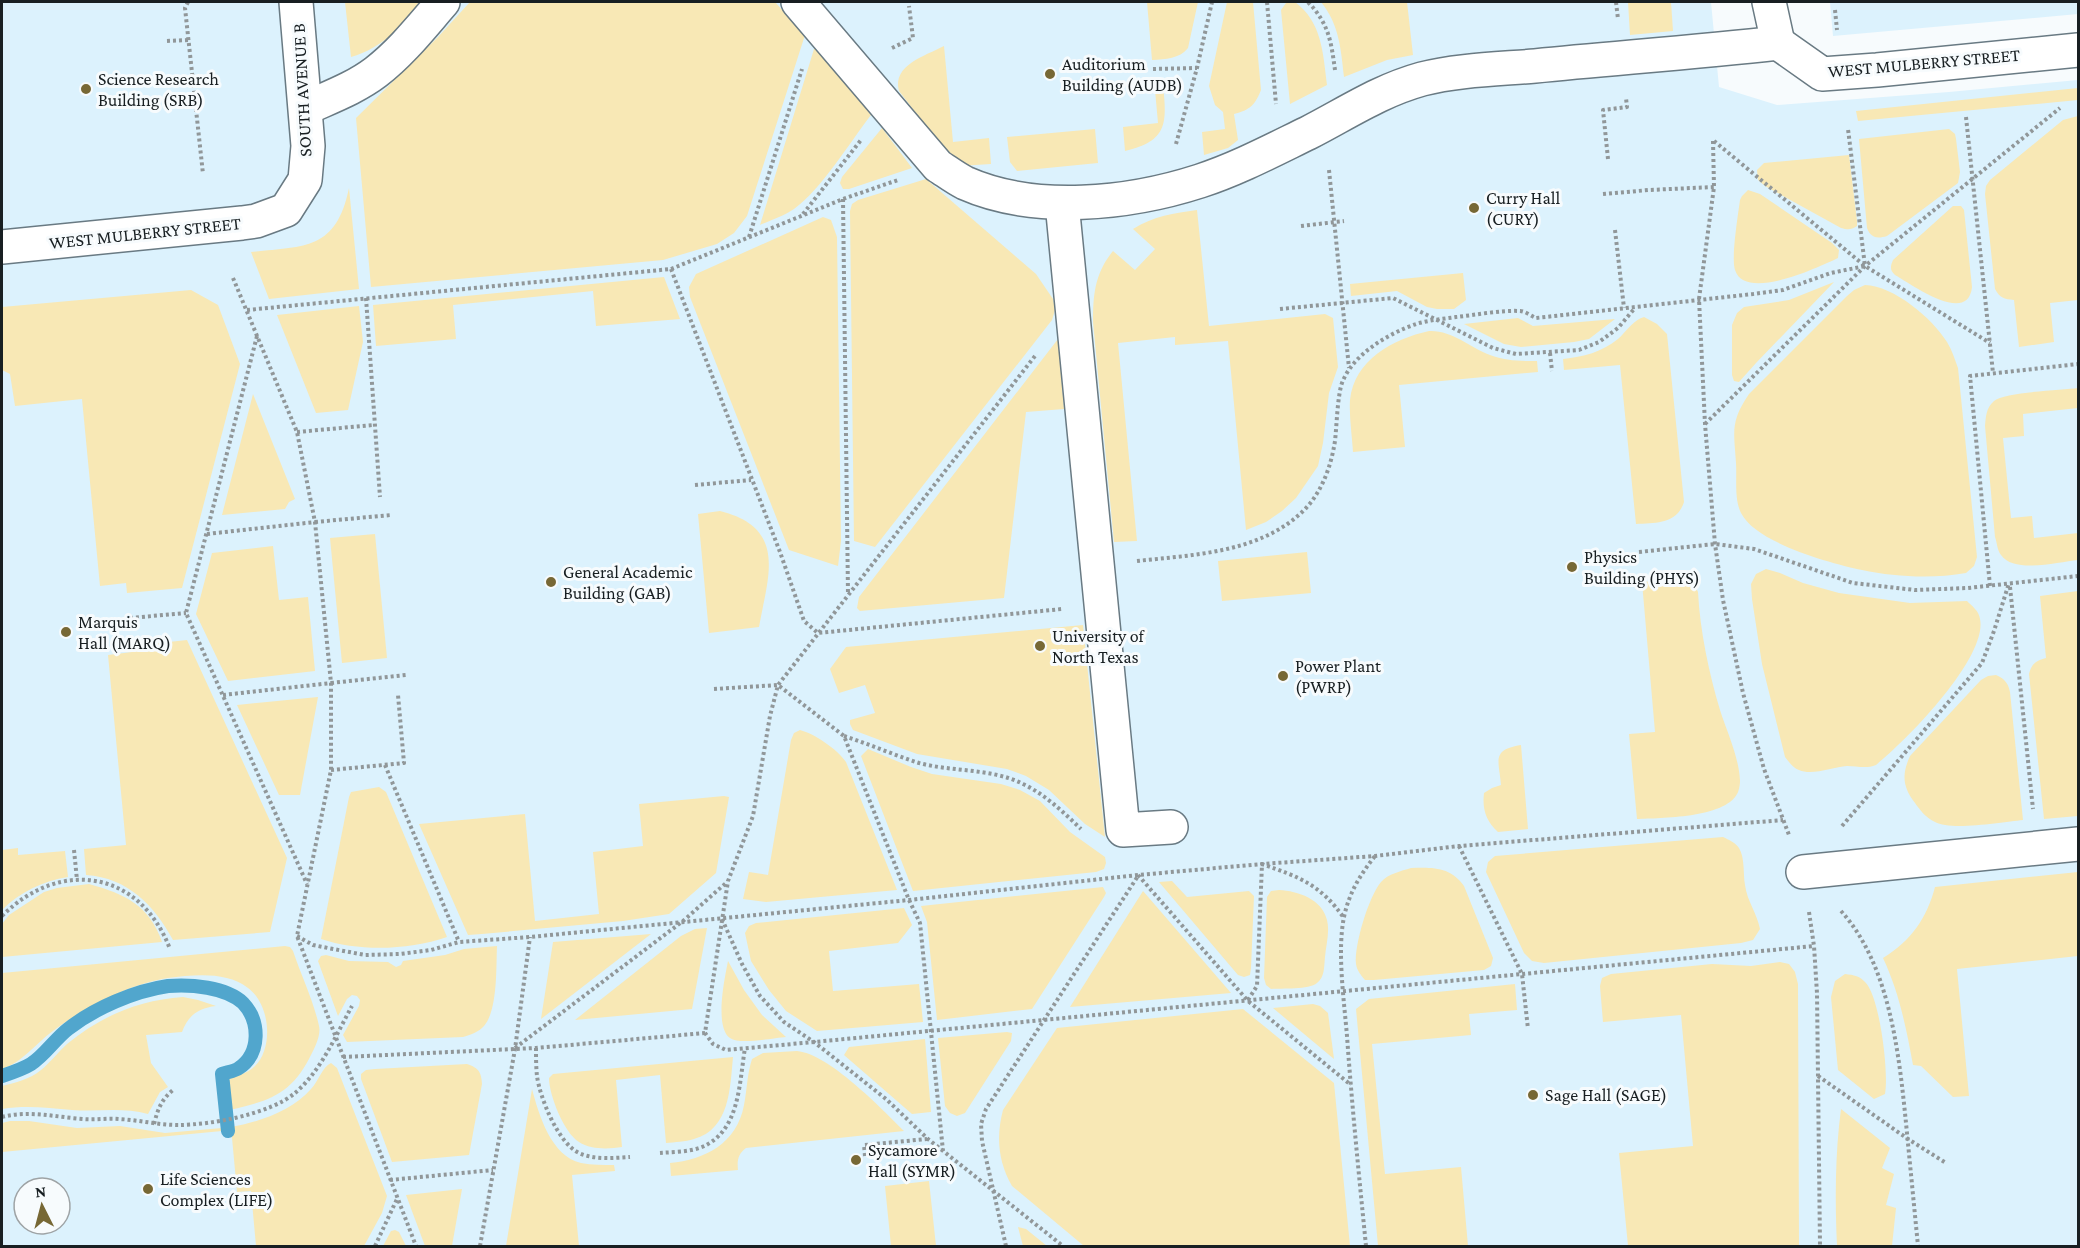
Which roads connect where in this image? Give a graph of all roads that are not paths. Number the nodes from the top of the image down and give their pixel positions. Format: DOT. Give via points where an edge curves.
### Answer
graph roads {
  1 [pos="296,2"];
  2 [pos="443,2"];
  3 [pos="1769,2"];
  4 [pos="807,12"];
  5 [pos="1778,43"];
  6 [pos="2079,50"];
  7 [pos="306,108"];
  8 [pos="1062,203"];
  9 [pos="286,210"];
  10 [pos="2,247"];
  11 [pos="1171,827"];
  12 [pos="2079,844"];
  13 [pos="1803,872"];
  1 -- 7 [label="street, SOUTH AVENUE B"];
  2 -- 7 [label="street" via="375,73"];
  3 -- 5 [label="street"];
  4 -- 8 [label="street" via="938,166 964,183 1003,195"];
  5 -- 6 [label="street, WEST MULBERRY STREET" via="1822,74"];
  5 -- 8 [label="street" via="1424,79 1377,94 1333,120 1210,177 1162,191"];
  7 -- 9 [label="street, SOUTH AVENUE B" via="305,180"];
  8 -- 11 [label="street" via="1123,830"];
  9 -- 10 [label="street, WEST MULBERRY STREET" via="242,223"];
  12 -- 13 [label="street"];
}
